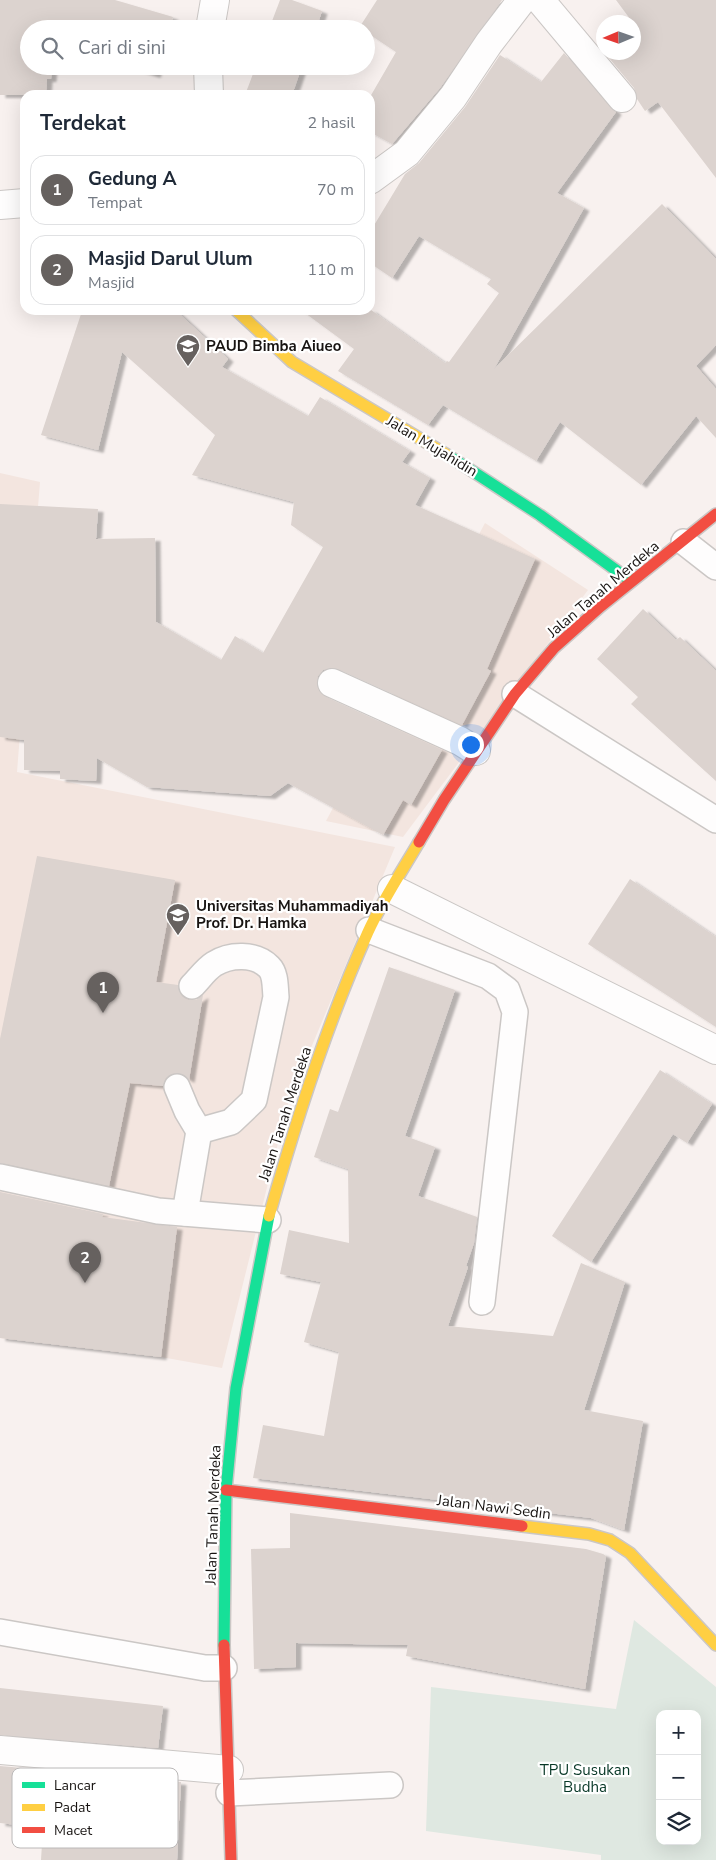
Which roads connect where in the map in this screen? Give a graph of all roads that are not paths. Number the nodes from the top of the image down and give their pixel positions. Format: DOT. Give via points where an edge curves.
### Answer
graph roads {
  1 [pos="214,0"];
  2 [pos="522,0"];
  3 [pos="540,0"];
  4 [pos="211,20"];
  5 [pos="208,75"];
  6 [pos="209,90"];
  7 [pos="622,98"];
  8 [pos="375,177"];
  9 [pos="20,203"];
  10 [pos="0,205"];
  11 [pos="241,315"];
  12 [pos="716,514"];
  13 [pos="684,542"];
  14 [pos="716,567"];
  15 [pos="631,581"];
  16 [pos="332,683"];
  17 [pos="515,694"];
  18 [pos="476,751"];
  19 [pos="716,820"];
  20 [pos="392,889"];
  21 [pos="369,930"];
  22 [pos="192,986"];
  23 [pos="716,1050"];
  24 [pos="177,1087"];
  25 [pos="200,1131"];
  26 [pos="0,1177"];
  27 [pos="184,1213"];
  28 [pos="268,1220"];
  29 [pos="482,1302"];
  30 [pos="226,1490"];
  31 [pos="0,1632"];
  32 [pos="716,1645"];
  33 [pos="224,1668"];
  34 [pos="0,1750"];
  35 [pos="129,1768"];
  36 [pos="178,1775"];
  37 [pos="229,1782"];
  38 [pos="390,1785"];
  39 [pos="231,1860"];
  1 -- 4 [label="street"];
  2 -- 8 [label="street" via="408,154"];
  3 -- 7 [label="street"];
  5 -- 6 [label="street"];
  9 -- 10 [label="street"];
  11 -- 15 [label="street, Jalan Mujahidin" via="292,362 453,458 540,515"];
  12 -- 13 [label="street, Jalan Tanah Merdeka"];
  13 -- 14 [label="lane"];
  13 -- 15 [label="street, Jalan Tanah Merdeka"];
  15 -- 17 [label="street, Jalan Tanah Merdeka" via="554,648"];
  16 -- 18 [label="street"];
  17 -- 18 [label="street, Jalan Tanah Merdeka"];
  17 -- 19 [label="lane"];
  18 -- 20 [label="street, Jalan Tanah Merdeka"];
  20 -- 21 [label="street, Jalan Tanah Merdeka"];
  20 -- 23 [label="street"];
  21 -- 28 [label="street, Jalan Tanah Merdeka" via="343,992 294,1131"];
  21 -- 29 [label="lane" via="488,976 507,990 515,1012"];
  22 -- 25 [label="lane" via="214,964 230,956 254,958 270,967 276,997 254,1100 231,1122"];
  24 -- 25 [label="lane"];
  25 -- 27 [label="lane"];
  26 -- 27 [label="lane" via="158,1212"];
  27 -- 28 [label="lane"];
  28 -- 30 [label="street, Jalan Tanah Merdeka" via="236,1388"];
  30 -- 32 [label="street, Jalan Nawi Sedin" via="589,1534 610,1540 630,1552"];
  30 -- 33 [label="street, Jalan Tanah Merdeka"];
  31 -- 33 [label="lane" via="204,1668"];
  33 -- 37 [label="street, Jalan Tanah Merdeka"];
  34 -- 35 [label="street"];
  36 -- 37 [label="street"];
  37 -- 38 [label="lane"];
  37 -- 39 [label="street, Jalan Tanah Merdeka"];
}
